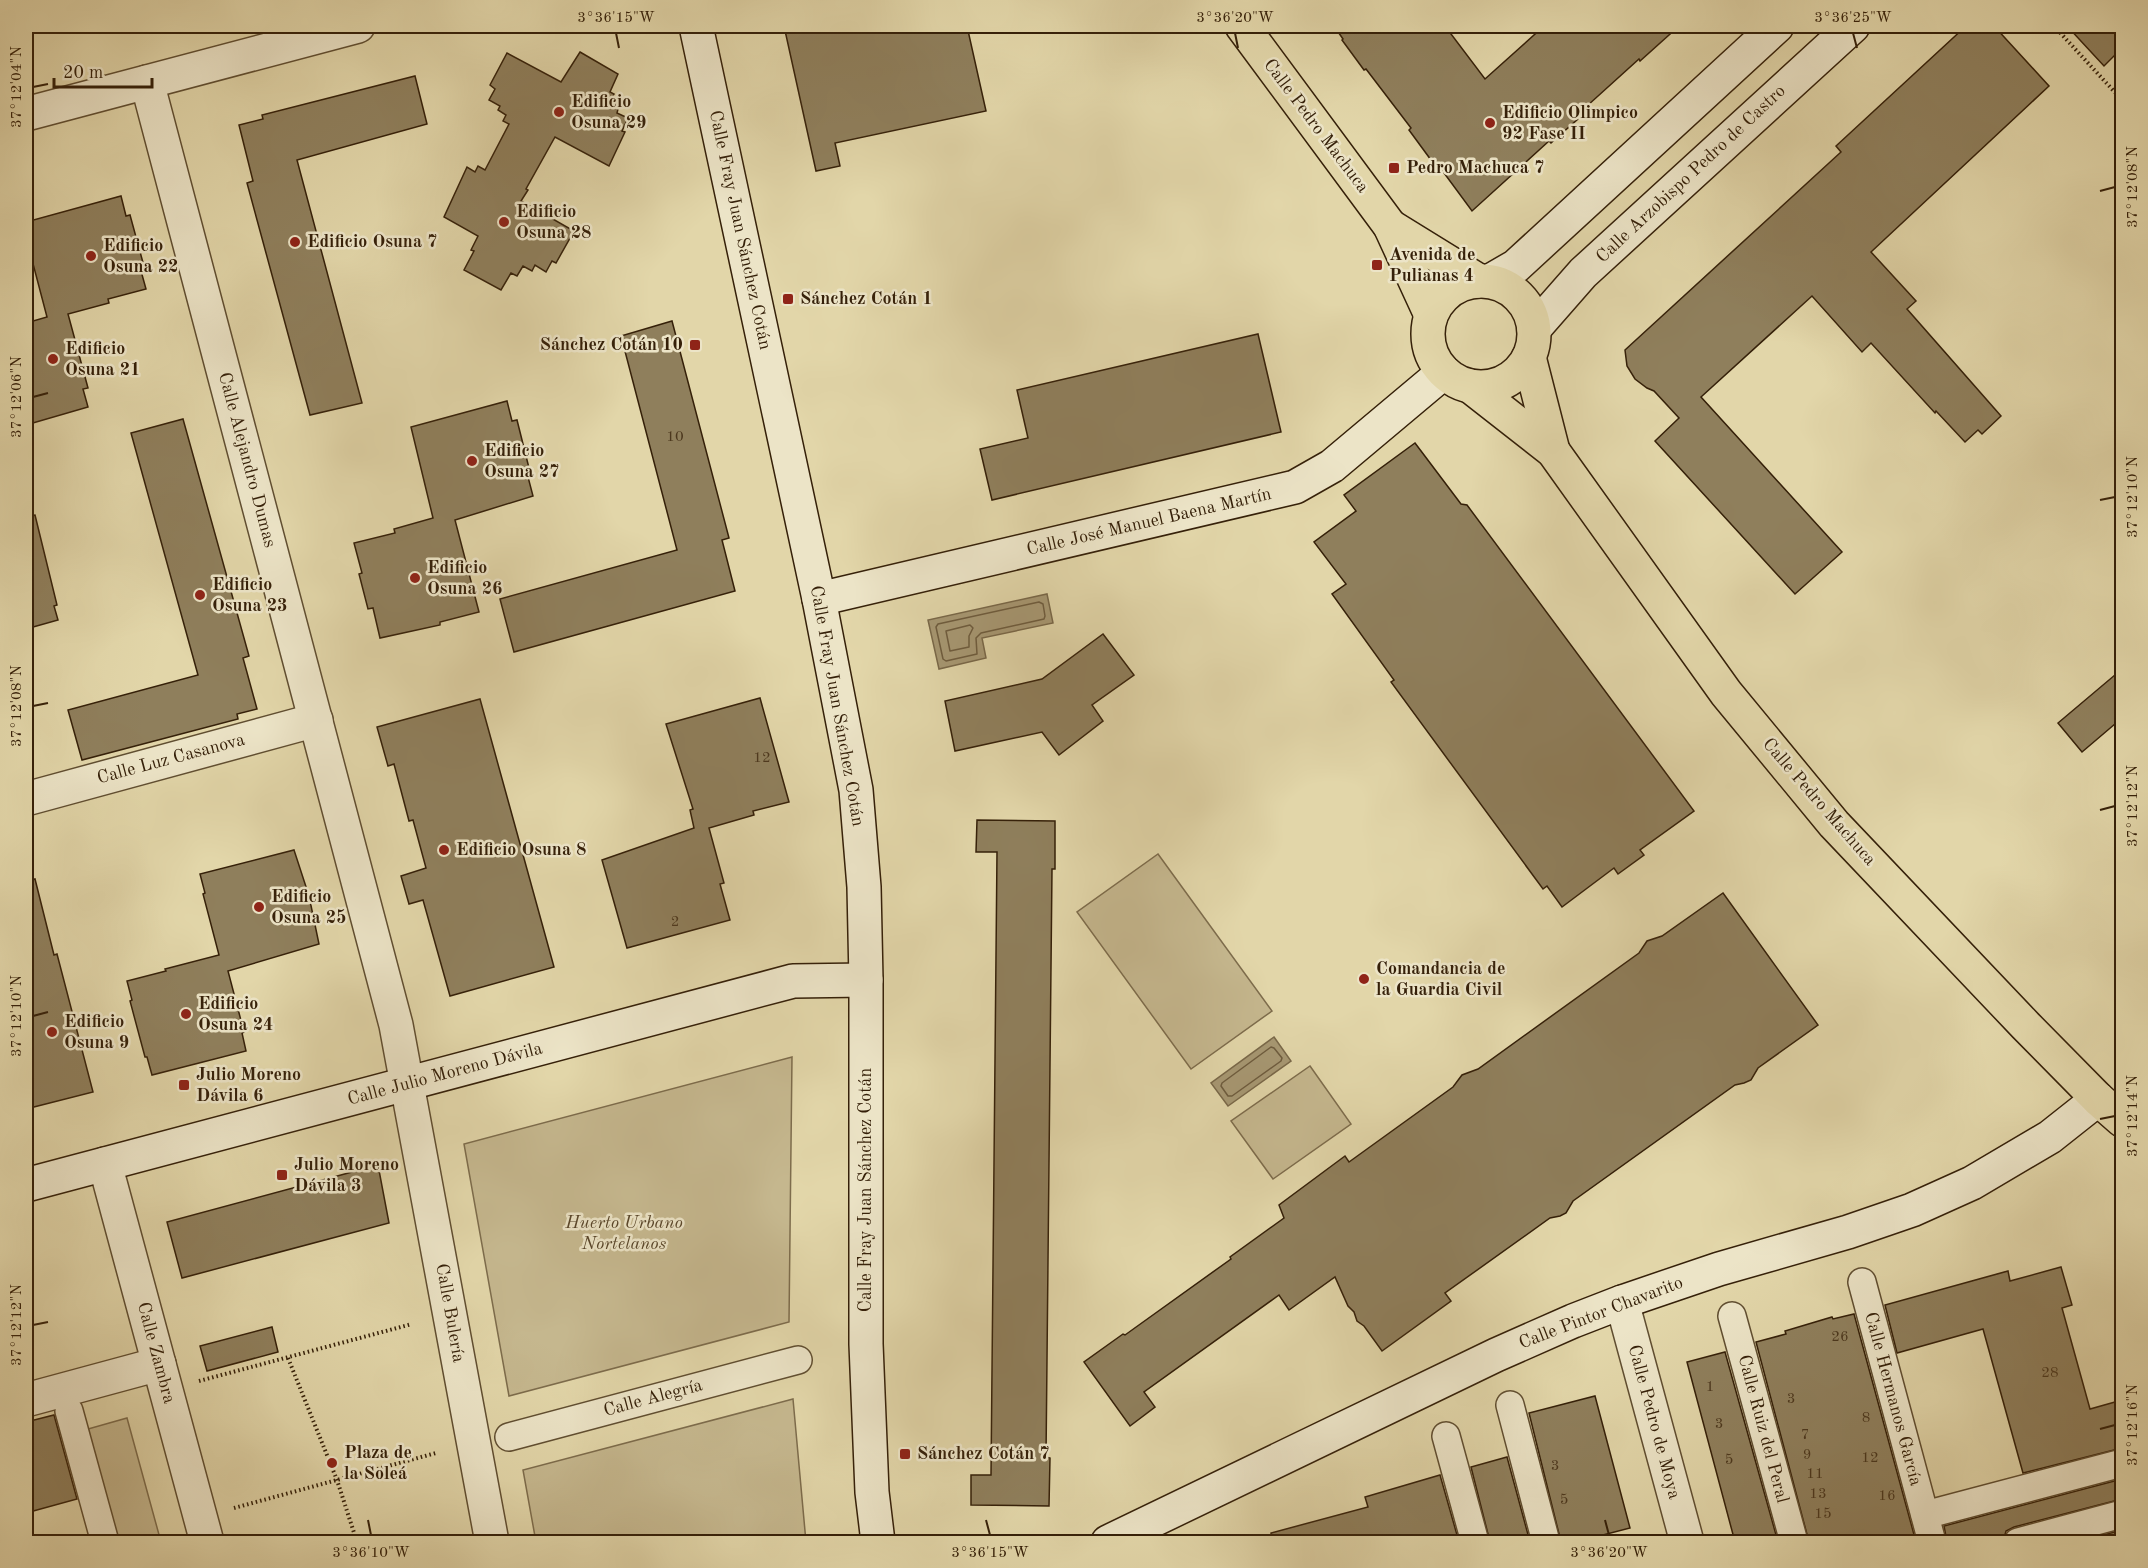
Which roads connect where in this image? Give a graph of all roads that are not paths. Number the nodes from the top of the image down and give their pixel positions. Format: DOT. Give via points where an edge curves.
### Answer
graph roads {
  1 [pos="358,26"];
  2 [pos="696,26"];
  3 [pos="1242,26"];
  4 [pos="1777,26"];
  5 [pos="1853,26"];
  6 [pos="147,82"];
  7 [pos="26,114"];
  8 [pos="1390,226"];
  9 [pos="1484,281"];
  10 [pos="1431,315"];
  11 [pos="1532,343"];
  12 [pos="1457,379"];
  13 [pos="1553,452"];
  14 [pos="819,599"];
  15 [pos="316,720"];
  16 [pos="26,799"];
  17 [pos="866,980"];
  18 [pos="408,1083"];
  19 [pos="2098,1100"];
  20 [pos="2122,1120"];
  21 [pos="105,1164"];
  22 [pos="26,1185"];
  23 [pos="1862,1282"];
  24 [pos="1622,1302"];
  25 [pos="1731,1316"];
  26 [pos="798,1360"];
  27 [pos="159,1364"];
  28 [pos="26,1400"];
  29 [pos="1510,1405"];
  30 [pos="69,1411"];
  31 [pos="1446,1436"];
  32 [pos="509,1437"];
  33 [pos="2122,1463"];
  34 [pos="2122,1514"];
  35 [pos="1925,1515"];
  36 [pos="1466,1540"];
  37 [pos="105,1542"];
  38 [pos="207,1542"];
  39 [pos="492,1542"];
  40 [pos="878,1542"];
  41 [pos="1108,1542"];
  42 [pos="1546,1542"];
  43 [pos="1687,1542"];
  44 [pos="1794,1542"];
  45 [pos="1932,1542"];
  46 [pos="2018,1542"];
  1 -- 6 [label="main road"];
  2 -- 14 [label="main road, Calle Fray Juan Sánchez Cotán"];
  3 -- 8 [label="main road, Calle Pedro Machuca"];
  4 -- 9 [label="main road" via="1516,266"];
  5 -- 11 [label="main road, Calle Arzobispo Pedro de Castro" via="1583,273"];
  6 -- 7 [label="main road"];
  6 -- 15 [label="main road, Calle Alejandro Dumas"];
  8 -- 9 [label="main road, Calle Pedro Machuca"];
  8 -- 10 [label="main road, Calle Pedro Machuca"];
  9 -- 10 [label="main road" via="1459,286 1444,295"];
  9 -- 11 [label="main road" via="1511,289 1521,298 1530,311"];
  10 -- 12 [label="main road" via="1428,331 1435,360"];
  11 -- 12 [label="main road" via="1519,372 1500,383 1481,387"];
  11 -- 13 [label="main road, Calle Pedro Machuca"];
  12 -- 13 [label="main road, Calle Pedro Machuca"];
  12 -- 14 [label="main road, Calle José Manuel Baena Martín" via="1295,488"];
  13 -- 19 [label="main road, Calle Pedro Machuca" via="1726,693 1834,824"];
  14 -- 17 [label="main road, Calle Fray Juan Sánchez Cotán" via="856,790"];
  15 -- 16 [label="main road, Calle Luz Casanova"];
  15 -- 18 [label="main road, Calle Alejandro Dumas"];
  17 -- 18 [label="main road, Calle Julio Moreno Dávila" via="793,981"];
  17 -- 40 [label="main road, Calle Fray Juan Sánchez Cotán" via="866,1344"];
  18 -- 21 [label="main road, Calle Julio Moreno Dávila"];
  18 -- 39 [label="main road, Calle Bulería"];
  19 -- 20 [label="main road, Calle Pedro Machuca"];
  19 -- 24 [label="main road, Calle Pintor Chavarito" via="2050,1137 1972,1183 1912,1210"];
  21 -- 22 [label="main road, Calle Julio Moreno Dávila"];
  21 -- 27 [label="main road, Calle Zambra"];
  23 -- 35 [label="street, Calle Hermanos García"];
  24 -- 41 [label="main road, Calle Pintor Chavarito" via="1497,1355"];
  24 -- 43 [label="main road, Calle Pedro de Moya"];
  25 -- 44 [label="street, Calle Ruiz del Peral"];
  26 -- 32 [label="street, Calle Alegría"];
  27 -- 28 [label="main road"];
  27 -- 38 [label="main road, Calle Zambra"];
  29 -- 42 [label="street"];
  30 -- 37 [label="street"];
  31 -- 36 [label="street"];
  33 -- 35 [label="street"];
  34 -- 46 [label="street"];
  35 -- 45 [label="street, Calle Hermanos García"];
}
